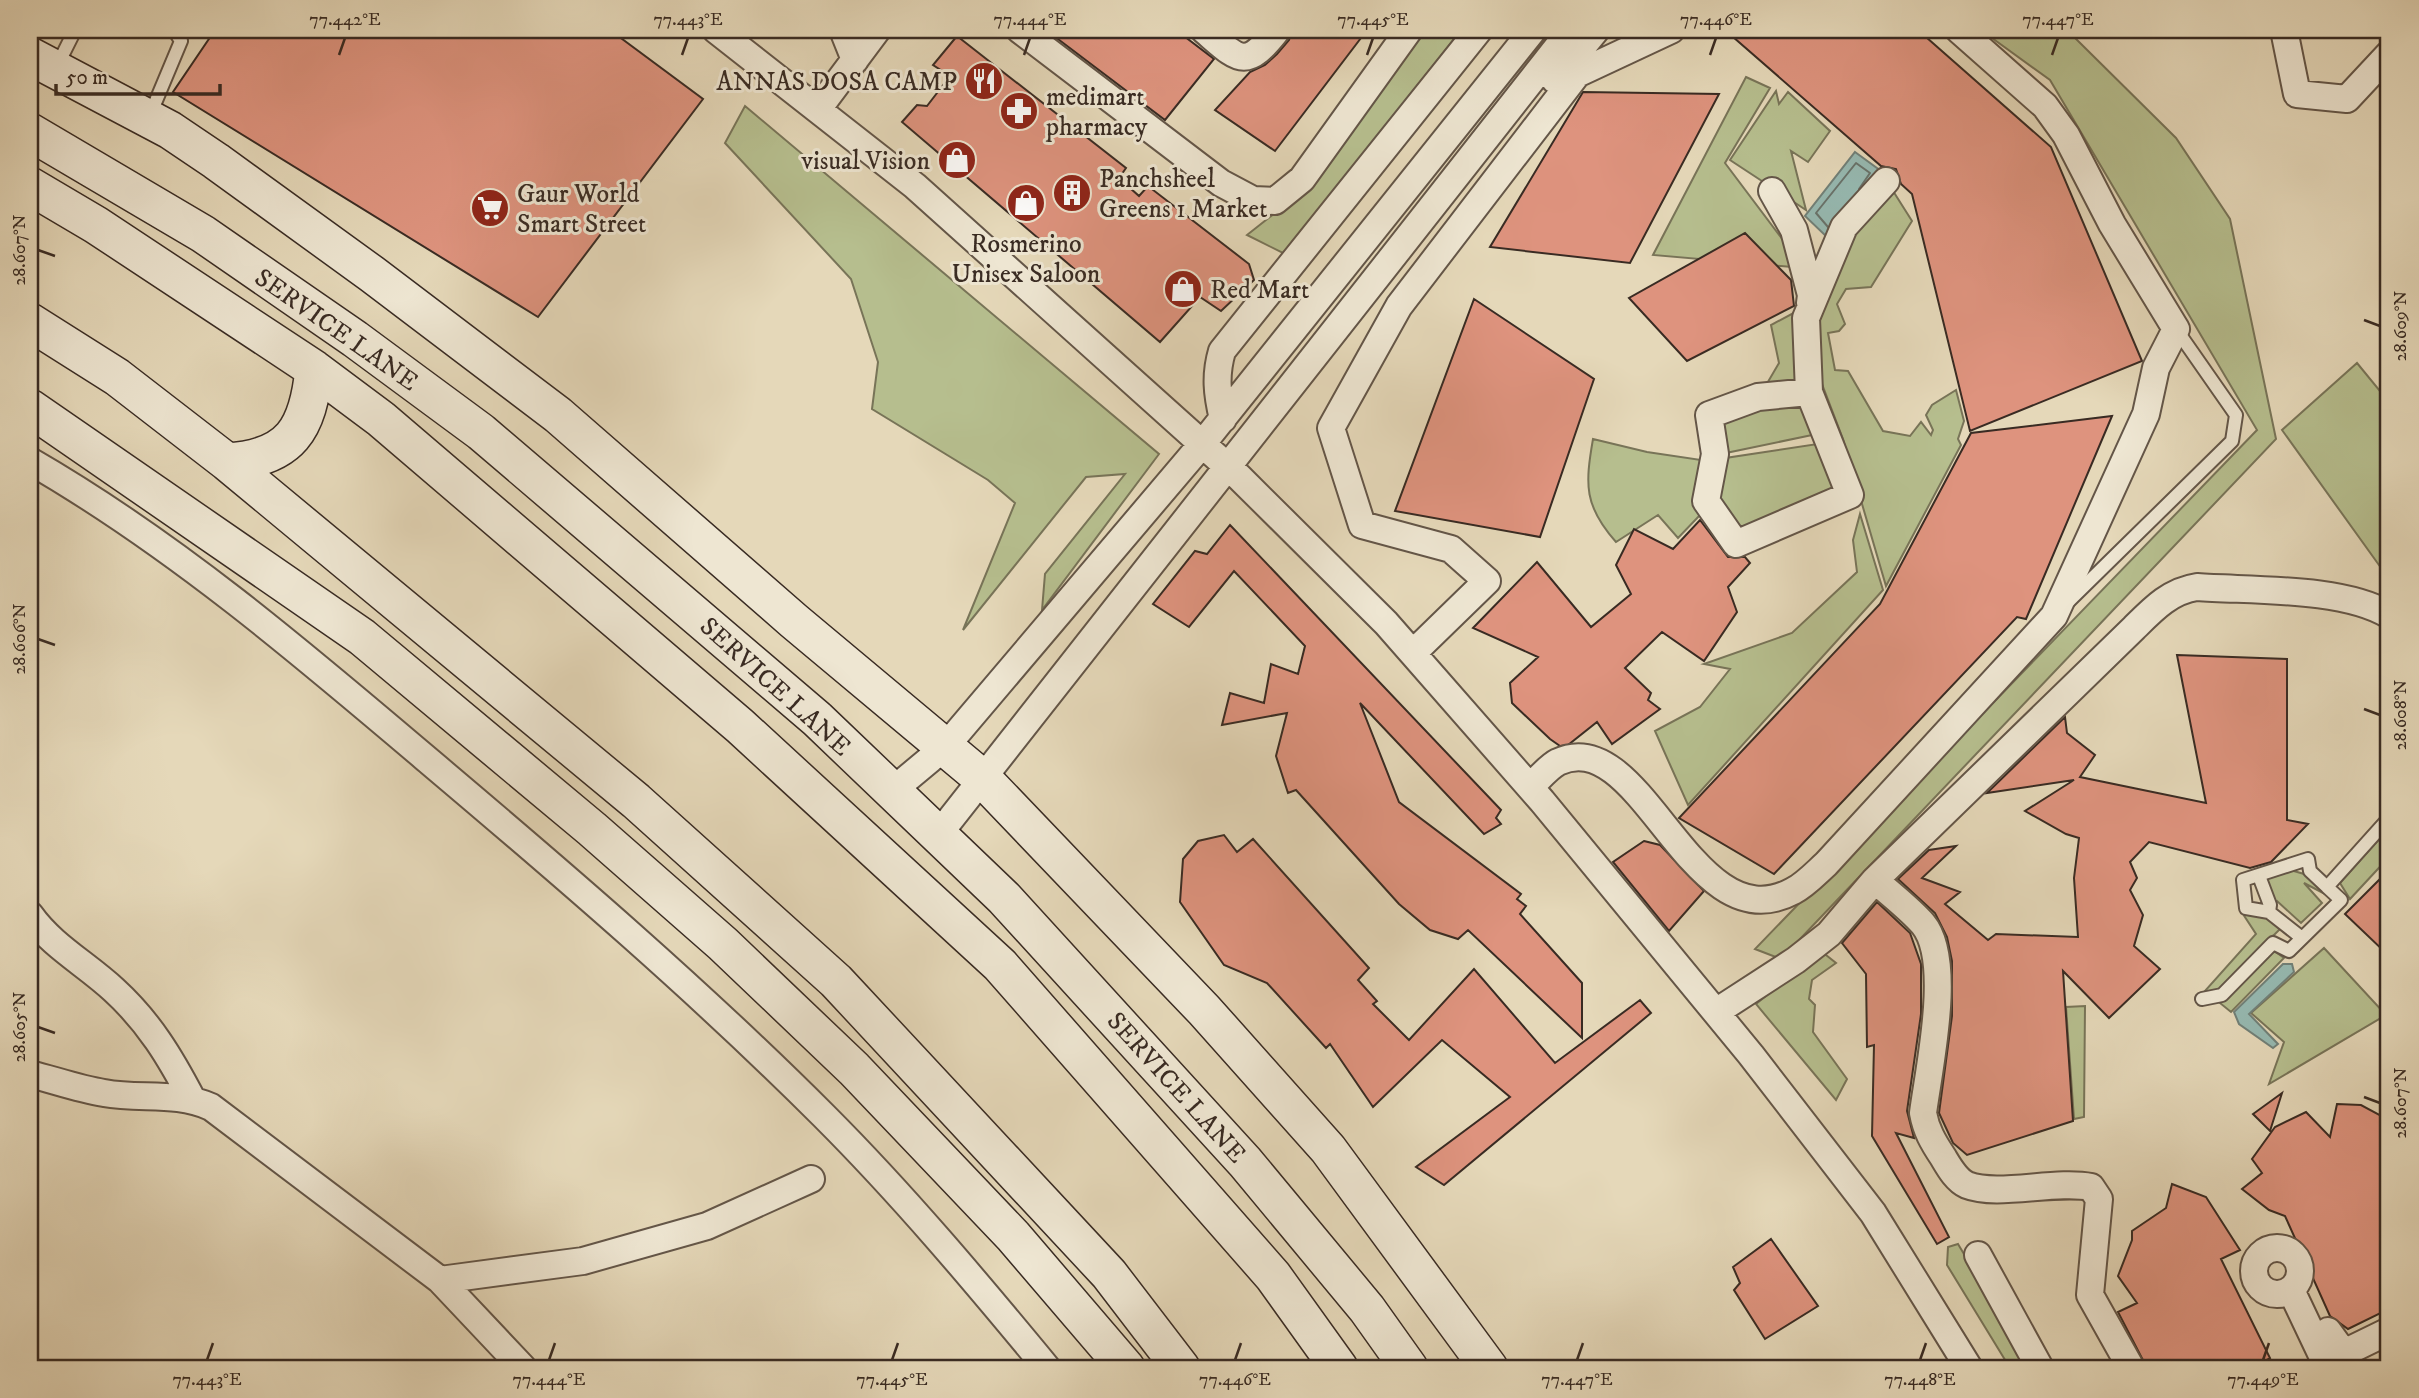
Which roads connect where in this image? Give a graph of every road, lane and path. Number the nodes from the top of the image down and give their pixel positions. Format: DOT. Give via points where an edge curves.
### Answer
graph roads {
  1 [pos="75,30"];
  2 [pos="173,30"];
  3 [pos="716,30"];
  4 [pos="843,30"];
  5 [pos="877,30"];
  6 [pos="1020,30"];
  7 [pos="1204,30"];
  8 [pos="1277,30"];
  9 [pos="1409,30"];
  10 [pos="1479,30"];
  11 [pos="1533,30"];
  12 [pos="1571,30"];
  13 [pos="1596,30"];
  14 [pos="1671,30"];
  15 [pos="1959,30"];
  16 [pos="2284,30"];
  17 [pos="2389,54"];
  18 [pos="855,60"];
  19 [pos="42,63"];
  20 [pos="818,109"];
  21 [pos="148,119"];
  22 [pos="30,132"];
  23 [pos="1886,181"];
  24 [pos="30,186"];
  25 [pos="1772,191"];
  26 [pos="1806,318"];
  27 [pos="30,322"];
  28 [pos="2176,329"];
  29 [pos="314,369"];
  30 [pos="1809,392"];
  31 [pos="30,408"];
  32 [pos="1223,419"];
  33 [pos="1203,443"];
  34 [pos="30,461"];
  35 [pos="227,462"];
  36 [pos="1234,472"];
  37 [pos="2389,615"];
  38 [pos="2054,616"];
  39 [pos="1413,653"];
  40 [pos="946,747"];
  41 [pos="983,779"];
  42 [pos="1530,787"];
  43 [pos="892,792"];
  44 [pos="2389,818"];
  45 [pos="938,835"];
  46 [pos="2259,876"];
  47 [pos="1875,880"];
  48 [pos="2327,887"];
  49 [pos="2269,912"];
  50 [pos="30,915"];
  51 [pos="2302,938"];
  52 [pos="2202,999"];
  53 [pos="1716,1012"];
  54 [pos="30,1073"];
  55 [pos="192,1098"];
  56 [pos="811,1179"];
  57 [pos="1978,1255"];
  58 [pos="440,1280"];
  59 [pos="2291,1290"];
  60 [pos="2328,1331"];
  61 [pos="2389,1331"];
  62 [pos="2389,1346"];
  63 [pos="523,1368"];
  64 [pos="1047,1368"];
  65 [pos="1126,1368"];
  66 [pos="1181,1368"];
  67 [pos="1339,1368"];
  68 [pos="1409,1368"];
  69 [pos="1489,1368"];
  70 [pos="1969,1368"];
  71 [pos="2040,1368"];
  72 [pos="2132,1368"];
  73 [pos="2328,1368"];
  74 [pos="2346,1368"];
  1 -- 19 [label="lane"];
  2 -- 21 [label="lane" via="181,41"];
  3 -- 20 [label="street"];
  4 -- 18 [label="street"];
  5 -- 18 [label="street"];
  6 -- 9 [label="street" via="1221,183 1253,200 1275,201 1302,179"];
  7 -- 8 [label="street" via="1243,57 1259,54"];
  10 -- 32 [label="street" via="1222,351 1216,370"];
  11 -- 32 [label="street"];
  12 -- 36 [label="street"];
  13 -- 36 [label="street"];
  14 -- 39 [label="street" via="1577,74 1399,306 1331,428 1362,525 1451,549 1487,580"];
  15 -- 28 [label="street" via="2045,106"];
  16 -- 17 [label="street" via="2297,93 2347,99"];
  18 -- 20 [label="street"];
  19 -- 21 [label="street"];
  20 -- 33 [label="street" via="915,186"];
  21 -- 40 [label="street" via="316,233 558,415"];
  22 -- 43 [label="street, SERVICE LANE" via="203,234 481,432 806,710"];
  23 -- 26 [label="street" via="1844,227"];
  24 -- 29 [label="street"];
  25 -- 26 [label="street" via="1794,230 1804,265 1811,295"];
  26 -- 30 [label="street"];
  27 -- 35 [label="street" via="117,377"];
  28 -- 38 [label="street" via="2156,368 2146,414"];
  28 -- 38 [label="lane" via="2236,415 2232,441"];
  29 -- 35 [label="street" via="311,397 296,433 273,453"];
  29 -- 67 [label="street" via="381,419 740,726 1000,965 1273,1276"];
  30 -- 30 [label="street" via="1850,495 1735,544 1706,501 1715,454 1709,415 1758,397"];
  31 -- 65 [label="street" via="362,638 703,926 854,1069 1013,1236"];
  32 -- 33 [label="street"];
  33 -- 36 [label="street"];
  33 -- 40 [label="street"];
  34 -- 64 [label="street" via="201,577 353,696 599,904 825,1117 970,1274"];
  35 -- 66 [label="street" via="636,801 836,981 1108,1274"];
  36 -- 39 [label="street"];
  36 -- 41 [label="street"];
  37 -- 47 [label="street" via="2346,598 2197,587 2180,590 2160,603"];
  38 -- 42 [label="street" via="1826,864 1792,892 1765,898 1734,896 1710,878 1613,767 1585,756 1557,762"];
  39 -- 42 [label="street"];
  40 -- 41 [label="street"];
  40 -- 43 [label="street"];
  41 -- 45 [label="street"];
  41 -- 69 [label="street" via="1204,1010 1328,1149"];
  42 -- 53 [label="street"];
  43 -- 45 [label="street, SERVICE LANE"];
  44 -- 48 [label="lane"];
  45 -- 68 [label="street, SERVICE LANE" via="1004,898 1245,1162 1367,1309"];
  46 -- 48 [label="lane" via="2308,859 2310,871"];
  46 -- 49 [label="lane"];
  46 -- 49 [label="lane" via="2243,880 2246,908"];
  47 -- 53 [label="street" via="1829,934"];
  47 -- 72 [label="street" via="1924,925 1934,945 1940,976 1923,1113 1925,1129 1955,1175 1967,1185 2091,1187 2099,1199 2090,1295"];
  48 -- 51 [label="lane" via="2341,900"];
  49 -- 51 [label="lane"];
  50 -- 55 [label="street" via="53,942 113,989 154,1031"];
  51 -- 52 [label="lane" via="2290,951 2273,943 2222,995"];
  53 -- 70 [label="street" via="1873,1213"];
  54 -- 55 [label="street" via="104,1093"];
  55 -- 58 [label="street" via="211,1107"];
  56 -- 58 [label="street" via="707,1226 596,1257"];
  57 -- 71 [label="street"];
  58 -- 63 [label="street"];
  59 -- 73 [label="street"];
  60 -- 61 [label="street" via="2341,1349 2348,1351"];
  62 -- 74 [label="street"];
}
